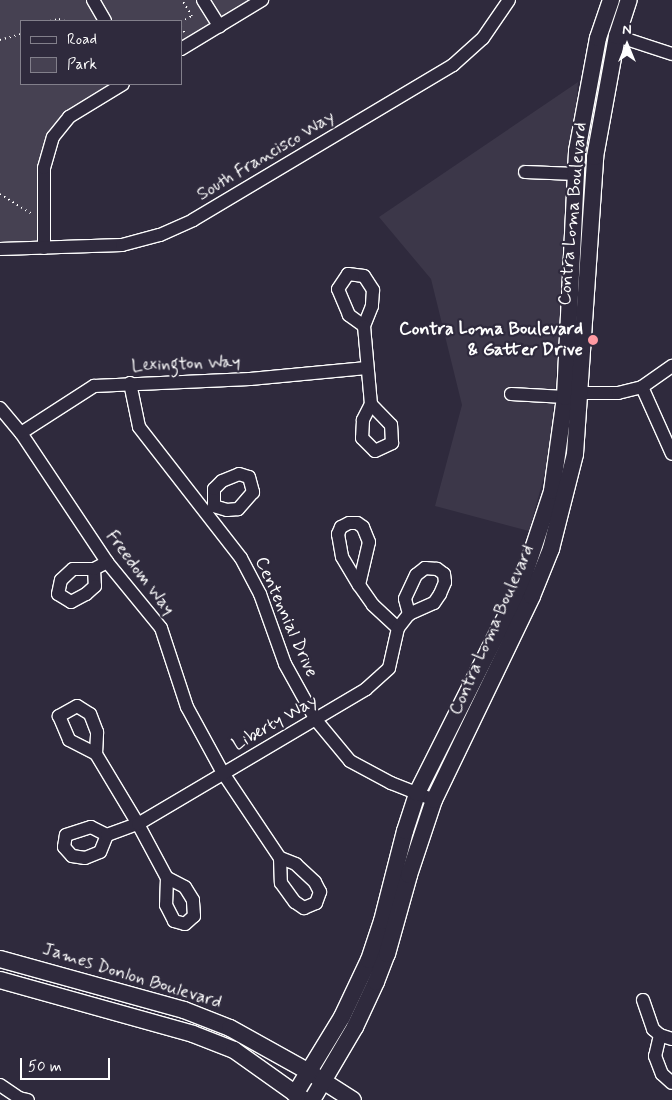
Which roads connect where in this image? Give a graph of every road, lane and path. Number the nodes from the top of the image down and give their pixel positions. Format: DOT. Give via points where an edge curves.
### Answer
graph roads {
  1 [pos="93,0"];
  2 [pos="182,0"];
  3 [pos="203,0"];
  4 [pos="262,0"];
  5 [pos="509,0"];
  6 [pos="611,0"];
  7 [pos="629,0"];
  8 [pos="105,20"];
  9 [pos="182,21"];
  10 [pos="219,26"];
  11 [pos="20,34"];
  12 [pos="617,36"];
  13 [pos="0,40"];
  14 [pos="182,48"];
  15 [pos="672,54"];
  16 [pos="122,85"];
  17 [pos="525,172"];
  18 [pos="576,174"];
  19 [pos="0,194"];
  20 [pos="44,214"];
  21 [pos="44,248"];
  22 [pos="0,249"];
  23 [pos="364,326"];
  24 [pos="672,366"];
  25 [pos="366,368"];
  26 [pos="130,383"];
  27 [pos="642,387"];
  28 [pos="511,394"];
  29 [pos="572,395"];
  30 [pos="371,404"];
  31 [pos="0,408"];
  32 [pos="21,433"];
  33 [pos="672,454"];
  34 [pos="107,562"];
  35 [pos="94,569"];
  36 [pos="359,585"];
  37 [pos="409,614"];
  38 [pos="398,628"];
  39 [pos="316,720"];
  40 [pos="96,754"];
  41 [pos="223,773"];
  42 [pos="417,793"];
  43 [pos="434,800"];
  44 [pos="138,824"];
  45 [pos="107,835"];
  46 [pos="280,858"];
  47 [pos="167,878"];
  48 [pos="0,958"];
  49 [pos="0,980"];
  50 [pos="643,1000"];
  51 [pos="666,1037"];
  52 [pos="309,1072"];
  53 [pos="324,1081"];
  54 [pos="672,1083"];
  55 [pos="0,1085"];
  56 [pos="297,1098"];
  57 [pos="28,1100"];
  58 [pos="312,1100"];
  59 [pos="353,1100"];
  1 -- 8 [label="street"];
  2 -- 9 [label="path" via="192,16"];
  3 -- 10 [label="street"];
  4 -- 10 [label="street"];
  5 -- 21 [label="street, South Francisco Way" via="483,38 453,65 193,220 160,236 122,245"];
  6 -- 18 [label="main road, Contra Loma Boulevard" via="598,38 577,151"];
  7 -- 12 [label="main road, Contra Loma Boulevard"];
  10 -- 14 [label="street"];
  11 -- 13 [label="path"];
  12 -- 15 [label="street"];
  12 -- 29 [label="main road, Contra Loma Boulevard" via="595,157"];
  16 -- 20 [label="street" via="69,117 53,137 44,168"];
  17 -- 18 [label="street"];
  18 -- 29 [label="main road, Contra Loma Boulevard"];
  19 -- 20 [label="path" via="30,214"];
  20 -- 21 [label="street"];
  21 -- 22 [label="street, South Francisco Way"];
  23 -- 25 [label="street"];
  24 -- 27 [label="street"];
  25 -- 26 [label="street, Lexington Way" via="250,379"];
  25 -- 30 [label="street"];
  26 -- 32 [label="street, Lexington Way" via="94,386"];
  26 -- 39 [label="street, Centennial Drive" via="140,427 209,510 241,558 260,594 285,664"];
  27 -- 29 [label="street" via="608,395"];
  27 -- 33 [label="street"];
  28 -- 29 [label="street"];
  29 -- 42 [label="main road, Contra Loma Boulevard" via="552,491 520,588"];
  29 -- 43 [label="main road, Contra Loma Boulevard" via="575,454 550,549 532,596"];
  31 -- 32 [label="street, Freedom Way"];
  32 -- 34 [label="street, Freedom Way"];
  34 -- 35 [label="street"];
  34 -- 41 [label="street, Freedom Way" via="161,628 187,707"];
  36 -- 38 [label="street" via="373,605"];
  37 -- 38 [label="street"];
  38 -- 39 [label="street, Liberty Way" via="389,668 366,690"];
  39 -- 41 [label="street, Liberty Way"];
  39 -- 42 [label="street, Centennial Drive" via="350,761 391,784"];
  40 -- 44 [label="street"];
  41 -- 44 [label="street, Liberty Way"];
  41 -- 46 [label="street, Freedom Way"];
  42 -- 43 [label="street, Centennial Drive"];
  42 -- 52 [label="main road, Contra Loma Boulevard" via="369,960 342,1017"];
  43 -- 53 [label="main road, Contra Loma Boulevard" via="376,982"];
  44 -- 45 [label="street, Liberty Way"];
  44 -- 47 [label="street"];
  48 -- 52 [label="main road, James Donlon Boulevard" via="184,1010 230,1028"];
  49 -- 56 [label="main road" via="193,1034 234,1050"];
  50 -- 51 [label="street" via="653,1029"];
  51 -- 54 [label="street" via="655,1056 662,1074"];
  52 -- 53 [label="main road, James Donlon Boulevard"];
  52 -- 56 [label="main road, Contra Loma Boulevard"];
  53 -- 58 [label="main road, Contra Loma Boulevard"];
  53 -- 59 [label="main road, James Donlon Boulevard"];
  55 -- 57 [label="street"];
}
